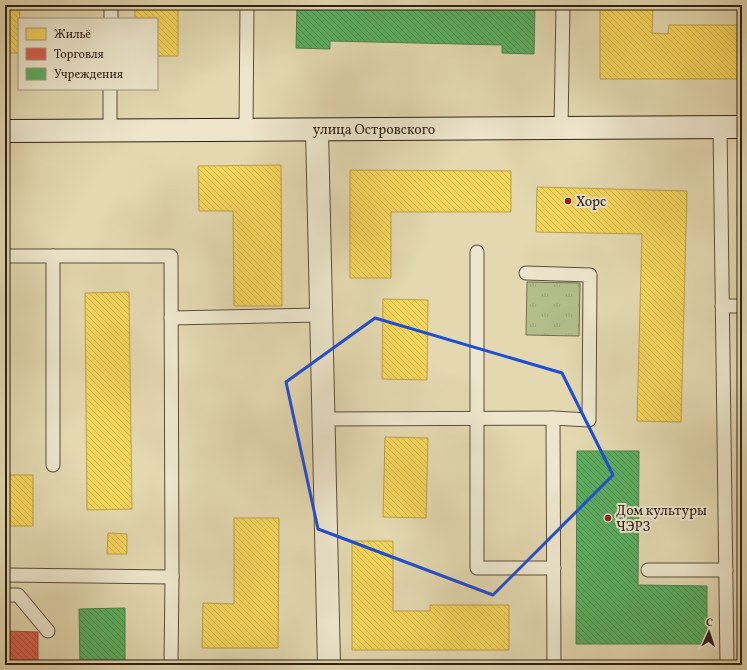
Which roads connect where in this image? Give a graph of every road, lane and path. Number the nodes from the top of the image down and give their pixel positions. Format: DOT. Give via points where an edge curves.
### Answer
graph roads {
  1 [pos="111,5"];
  2 [pos="247,5"];
  3 [pos="563,5"];
  4 [pos="111,18"];
  5 [pos="110,90"];
  6 [pos="720,127"];
  7 [pos="742,127"];
  8 [pos="561,128"];
  9 [pos="246,130"];
  10 [pos="317,130"];
  11 [pos="5,131"];
  12 [pos="110,131"];
  13 [pos="477,252"];
  14 [pos="5,256"];
  15 [pos="53,256"];
  16 [pos="526,273"];
  17 [pos="722,306"];
  18 [pos="742,306"];
  19 [pos="321,315"];
  20 [pos="171,318"];
  21 [pos="477,418"];
  22 [pos="553,418"];
  23 [pos="323,419"];
  24 [pos="53,464"];
  25 [pos="554,568"];
  26 [pos="648,570"];
  27 [pos="726,570"];
  28 [pos="5,574"];
  29 [pos="172,577"];
  30 [pos="5,595"];
  31 [pos="48,631"];
  32 [pos="171,665"];
  33 [pos="328,665"];
  34 [pos="554,665"];
  35 [pos="727,665"];
  1 -- 4 [label="lane"];
  2 -- 9 [label="lane"];
  3 -- 8 [label="lane"];
  5 -- 12 [label="lane"];
  6 -- 7 [label="street, улица Островского"];
  6 -- 8 [label="street, улица Островского"];
  6 -- 17 [label="lane"];
  8 -- 10 [label="street, улица Островского"];
  9 -- 10 [label="street, улица Островского"];
  9 -- 12 [label="street, улица Островского"];
  10 -- 19 [label="street"];
  11 -- 12 [label="street, улица Островского"];
  13 -- 21 [label="lane"];
  14 -- 15 [label="lane"];
  15 -- 20 [label="lane" via="171,256"];
  15 -- 24 [label="lane"];
  16 -- 22 [label="lane" via="590,275 589,420"];
  17 -- 18 [label="lane"];
  17 -- 27 [label="lane"];
  19 -- 20 [label="lane"];
  19 -- 23 [label="street"];
  20 -- 29 [label="lane"];
  21 -- 22 [label="lane"];
  21 -- 23 [label="lane"];
  21 -- 25 [label="lane" via="477,568"];
  22 -- 25 [label="lane"];
  23 -- 33 [label="street"];
  25 -- 34 [label="lane"];
  26 -- 27 [label="lane"];
  27 -- 35 [label="lane"];
  28 -- 29 [label="lane"];
  29 -- 32 [label="lane"];
  30 -- 31 [label="lane" via="18,595"];
}
